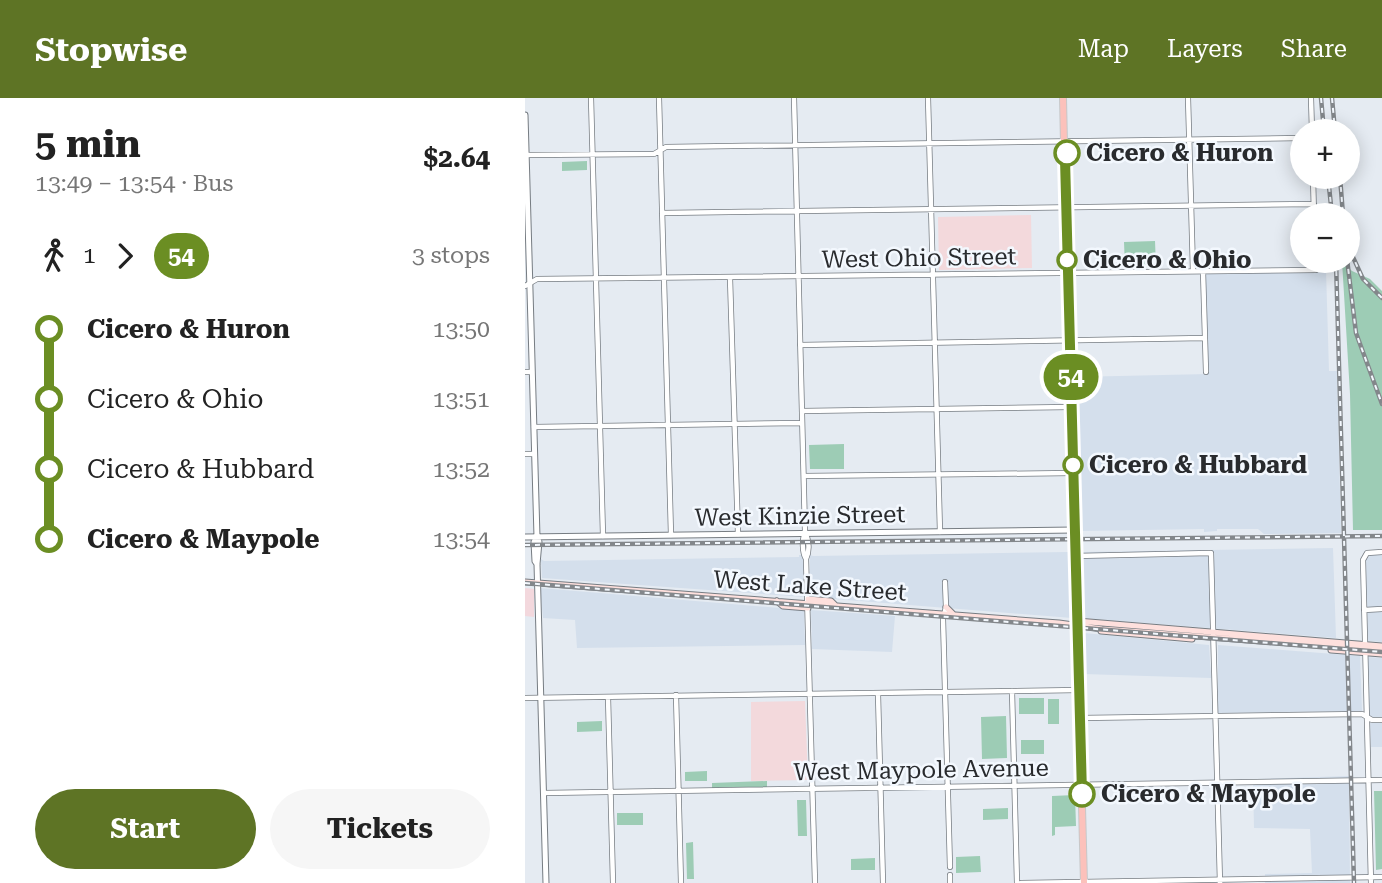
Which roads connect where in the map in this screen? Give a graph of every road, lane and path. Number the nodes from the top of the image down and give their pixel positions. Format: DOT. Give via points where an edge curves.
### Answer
graph roads {
  1 [pos="591,98"];
  2 [pos="659,98"];
  3 [pos="794,98"];
  4 [pos="928,98"];
  5 [pos="1063,98"];
  6 [pos="1188,98"];
  7 [pos="1311,98"];
  8 [pos="525,115"];
  9 [pos="1312,119"];
  10 [pos="1290,138"];
  11 [pos="1189,141"];
  12 [pos="1064,143"];
  13 [pos="929,145"];
  14 [pos="795,146"];
  15 [pos="660,150"];
  16 [pos="526,155"];
  17 [pos="593,155"];
  18 [pos="1290,204"];
  19 [pos="1191,206"];
  20 [pos="1066,208"];
  21 [pos="931,211"];
  22 [pos="797,213"];
  23 [pos="662,214"];
  24 [pos="1290,270"];
  25 [pos="1193,271"];
  26 [pos="1203,271"];
  27 [pos="1068,274"];
  28 [pos="933,276"];
  29 [pos="664,278"];
  30 [pos="730,278"];
  31 [pos="798,278"];
  32 [pos="596,279"];
  33 [pos="527,285"];
  34 [pos="1205,338"];
  35 [pos="1070,340"];
  36 [pos="935,342"];
  37 [pos="800,345"];
  38 [pos="529,372"];
  39 [pos="1206,372"];
  40 [pos="1072,407"];
  41 [pos="937,410"];
  42 [pos="802,411"];
  43 [pos="802,423"];
  44 [pos="735,424"];
  45 [pos="668,425"];
  46 [pos="600,426"];
  47 [pos="534,427"];
  48 [pos="525,454"];
  49 [pos="534,454"];
  50 [pos="1073,473"];
  51 [pos="939,475"];
  52 [pos="804,476"];
  53 [pos="1075,530"];
  54 [pos="940,532"];
  55 [pos="805,533"];
  56 [pos="738,534"];
  57 [pos="671,535"];
  58 [pos="603,536"];
  59 [pos="525,537"];
  60 [pos="537,537"];
  61 [pos="1382,552"];
  62 [pos="1075,556"];
  63 [pos="525,582"];
  64 [pos="945,582"];
  65 [pos="538,583"];
  66 [pos="778,601"];
  67 [pos="808,604"];
  68 [pos="836,606"];
  69 [pos="946,607"];
  70 [pos="1364,610"];
  71 [pos="1382,610"];
  72 [pos="943,614"];
  73 [pos="954,615"];
  74 [pos="1077,623"];
  75 [pos="1213,637"];
  76 [pos="1365,649"];
  77 [pos="1382,650"];
  78 [pos="1079,690"];
  79 [pos="1012,691"];
  80 [pos="945,692"];
  81 [pos="810,694"];
  82 [pos="878,694"];
  83 [pos="676,695"];
  84 [pos="608,696"];
  85 [pos="541,697"];
  86 [pos="525,698"];
  87 [pos="1215,716"];
  88 [pos="1080,718"];
  89 [pos="1367,718"];
  90 [pos="1382,720"];
  91 [pos="1368,780"];
  92 [pos="1382,780"];
  93 [pos="1217,783"];
  94 [pos="1082,785"];
  95 [pos="1015,786"];
  96 [pos="948,787"];
  97 [pos="881,788"];
  98 [pos="813,789"];
  99 [pos="679,791"];
  100 [pos="611,792"];
  101 [pos="544,793"];
  102 [pos="950,867"];
  103 [pos="950,874"];
  104 [pos="1382,877"];
  105 [pos="1371,880"];
  106 [pos="1220,881"];
  107 [pos="546,883"];
  108 [pos="613,883"];
  109 [pos="681,883"];
  110 [pos="815,883"];
  111 [pos="883,883"];
  112 [pos="950,883"];
  113 [pos="1019,883"];
  114 [pos="1084,883"];
  1 -- 17 [label="street"];
  2 -- 15 [label="street"];
  3 -- 14 [label="street"];
  4 -- 13 [label="street"];
  5 -- 12 [label="main road"];
  6 -- 11 [label="street"];
  7 -- 9 [label="street"];
  8 -- 16 [label="street"];
  10 -- 11 [label="street"];
  11 -- 12 [label="street"];
  11 -- 19 [label="street"];
  12 -- 13 [label="street"];
  12 -- 20 [label="main road"];
  13 -- 14 [label="street"];
  13 -- 21 [label="street"];
  14 -- 15 [label="street"];
  14 -- 22 [label="street"];
  15 -- 17 [label="street" via="654,154"];
  15 -- 23 [label="street"];
  16 -- 17 [label="street"];
  16 -- 33 [label="street"];
  17 -- 32 [label="street"];
  18 -- 19 [label="street"];
  19 -- 20 [label="street"];
  19 -- 25 [label="street"];
  20 -- 21 [label="street"];
  20 -- 27 [label="main road"];
  21 -- 22 [label="street"];
  21 -- 28 [label="street"];
  22 -- 23 [label="street"];
  22 -- 31 [label="street"];
  23 -- 29 [label="street"];
  24 -- 26 [label="street, West Ohio Street"];
  25 -- 26 [label="street, West Ohio Street"];
  25 -- 27 [label="street, West Ohio Street"];
  26 -- 34 [label="street"];
  27 -- 28 [label="street, West Ohio Street"];
  27 -- 35 [label="main road"];
  28 -- 31 [label="street, West Ohio Street"];
  28 -- 36 [label="street"];
  29 -- 30 [label="street, West Ohio Street"];
  29 -- 32 [label="street, West Ohio Street"];
  29 -- 45 [label="street"];
  30 -- 31 [label="street, West Ohio Street"];
  30 -- 44 [label="street"];
  31 -- 37 [label="street"];
  32 -- 33 [label="street, West Ohio Street" via="537,279"];
  32 -- 46 [label="street"];
  33 -- 38 [label="street"];
  34 -- 35 [label="street"];
  34 -- 39 [label="street"];
  35 -- 36 [label="street"];
  35 -- 40 [label="main road"];
  36 -- 37 [label="street"];
  36 -- 41 [label="street"];
  37 -- 42 [label="street"];
  38 -- 47 [label="street"];
  40 -- 41 [label="street"];
  40 -- 50 [label="main road"];
  41 -- 42 [label="street"];
  41 -- 51 [label="street"];
  42 -- 43 [label="street"];
  43 -- 44 [label="street"];
  43 -- 52 [label="street"];
  44 -- 45 [label="street"];
  44 -- 56 [label="street"];
  45 -- 46 [label="street"];
  45 -- 57 [label="street"];
  46 -- 47 [label="street"];
  46 -- 58 [label="street"];
  47 -- 49 [label="street"];
  48 -- 49 [label="street"];
  49 -- 60 [label="street"];
  50 -- 51 [label="street"];
  50 -- 53 [label="main road"];
  51 -- 52 [label="street"];
  51 -- 54 [label="street"];
  52 -- 55 [label="street"];
  53 -- 54 [label="street, West Kinzie Street"];
  53 -- 62 [label="main road"];
  54 -- 55 [label="street, West Kinzie Street"];
  55 -- 56 [label="street, West Kinzie Street"];
  55 -- 67 [label="street"];
  56 -- 57 [label="street, West Kinzie Street"];
  57 -- 58 [label="street, West Kinzie Street"];
  58 -- 60 [label="street, West Kinzie Street"];
  59 -- 60 [label="street, West Kinzie Street"];
  60 -- 65 [label="street"];
  61 -- 70 [label="street" via="1364,556"];
  62 -- 74 [label="main road"];
  62 -- 75 [label="street" via="1211,553"];
  63 -- 65 [label="main road, West Lake Street"];
  64 -- 69 [label="street"];
  65 -- 66 [label="main road, West Lake Street"];
  65 -- 85 [label="street"];
  66 -- 67 [label="main road, West Lake Street"];
  66 -- 67 [label="main road" via="783,606"];
  67 -- 68 [label="main road, West Lake Street"];
  67 -- 68 [label="main road" via="831,601"];
  67 -- 81 [label="street"];
  68 -- 72 [label="main road, West Lake Street"];
  69 -- 72 [label="street"];
  69 -- 73 [label="main road"];
  70 -- 71 [label="street"];
  70 -- 76 [label="street"];
  72 -- 73 [label="main road, West Lake Street"];
  72 -- 80 [label="street"];
  73 -- 74 [label="main road, West Lake Street"];
  74 -- 75 [label="main road, West Lake Street"];
  74 -- 75 [label="main road, West Lake Street" via="1091,628"];
  74 -- 78 [label="main road"];
  75 -- 76 [label="main road, West Lake Street"];
  75 -- 87 [label="street"];
  76 -- 77 [label="main road, West Lake Street"];
  76 -- 89 [label="street"];
  78 -- 79 [label="street"];
  78 -- 88 [label="main road"];
  79 -- 80 [label="street"];
  79 -- 95 [label="street"];
  80 -- 82 [label="street"];
  80 -- 96 [label="street"];
  81 -- 82 [label="street"];
  81 -- 83 [label="street"];
  81 -- 98 [label="street"];
  82 -- 97 [label="street"];
  83 -- 84 [label="street"];
  83 -- 99 [label="street"];
  84 -- 85 [label="street"];
  84 -- 100 [label="street"];
  85 -- 86 [label="street"];
  85 -- 101 [label="street"];
  87 -- 88 [label="street"];
  87 -- 89 [label="street" via="1362,714"];
  87 -- 93 [label="street"];
  88 -- 94 [label="main road"];
  89 -- 90 [label="street"];
  89 -- 91 [label="street"];
  91 -- 92 [label="street, West Maypole Avenue"];
  91 -- 93 [label="street, West Maypole Avenue"];
  91 -- 105 [label="street"];
  93 -- 94 [label="street, West Maypole Avenue"];
  93 -- 106 [label="street"];
  94 -- 95 [label="street, West Maypole Avenue"];
  94 -- 114 [label="main road"];
  95 -- 96 [label="street, West Maypole Avenue"];
  95 -- 113 [label="street"];
  96 -- 97 [label="street, West Maypole Avenue"];
  96 -- 102 [label="street"];
  97 -- 98 [label="street, West Maypole Avenue"];
  97 -- 111 [label="street"];
  98 -- 99 [label="street, West Maypole Avenue"];
  98 -- 110 [label="street"];
  99 -- 100 [label="street, West Maypole Avenue"];
  99 -- 109 [label="street"];
  100 -- 101 [label="street, West Maypole Avenue"];
  100 -- 108 [label="street"];
  101 -- 107 [label="street"];
  103 -- 112 [label="street"];
  104 -- 105 [label="street"];
  105 -- 106 [label="street"];
  106 -- 114 [label="street"];
  113 -- 114 [label="street"];
}
